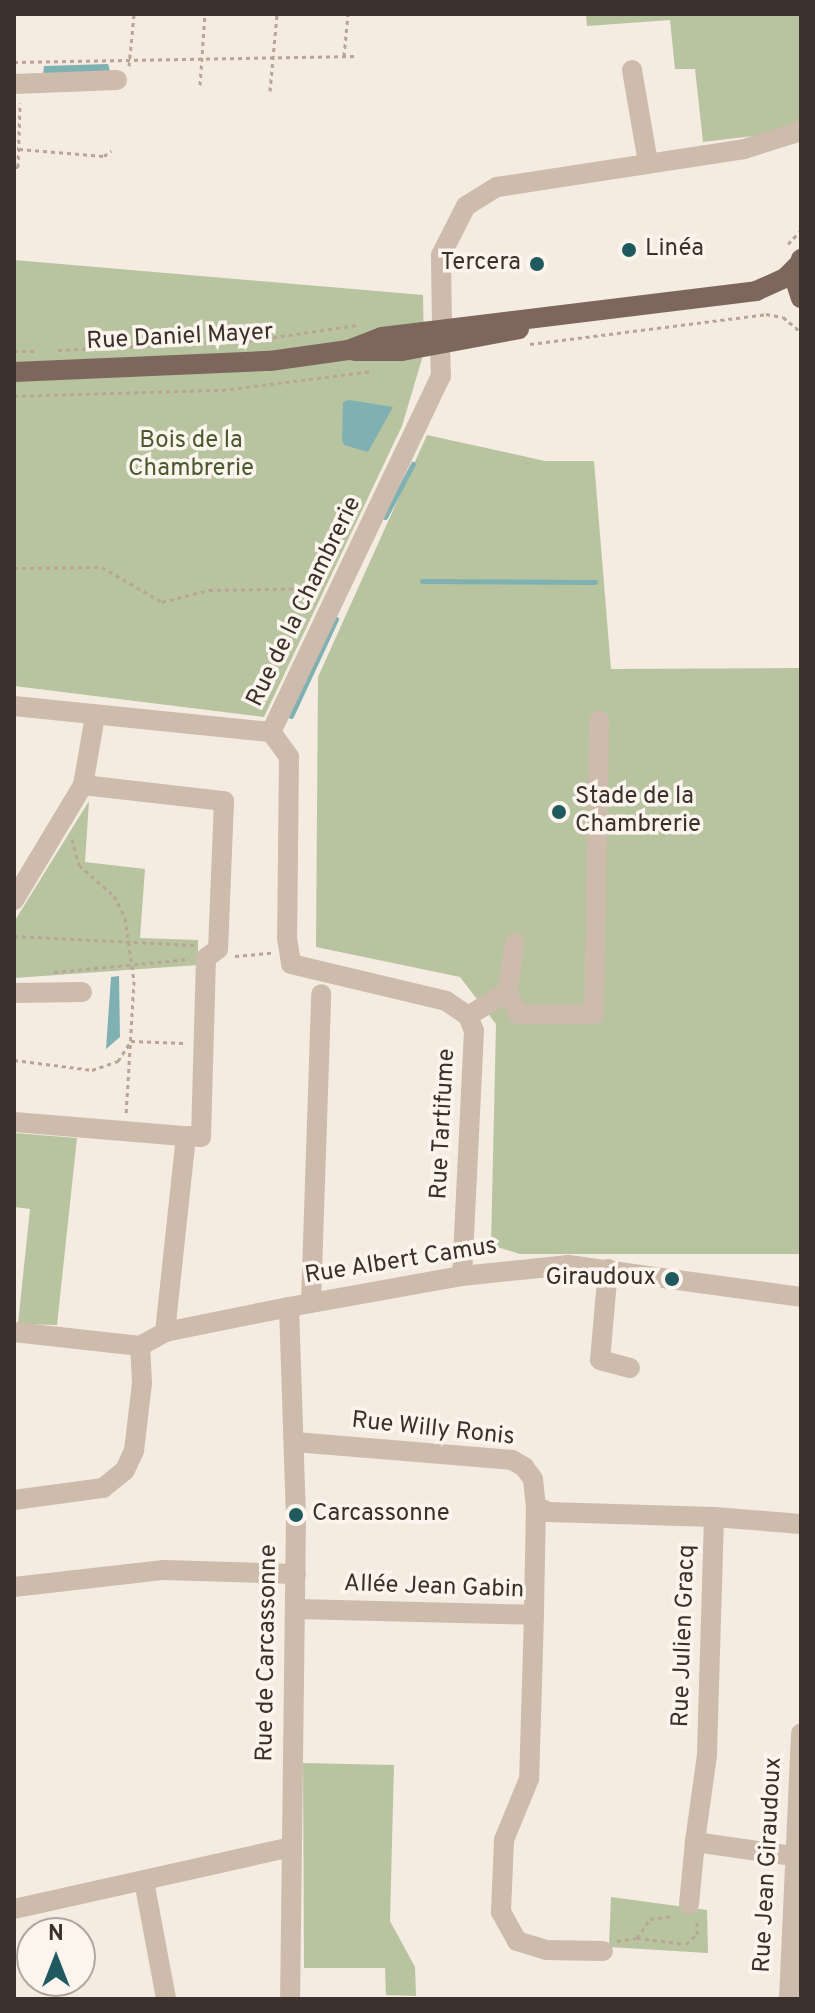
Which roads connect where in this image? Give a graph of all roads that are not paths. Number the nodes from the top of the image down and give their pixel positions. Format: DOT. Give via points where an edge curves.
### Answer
graph roads {
  1 [pos="632,70"];
  2 [pos="122,80"];
  3 [pos="17,84"];
  4 [pos="801,131"];
  5 [pos="648,163"];
  6 [pos="799,262"];
  7 [pos="763,290"];
  8 [pos="801,300"];
  9 [pos="441,337"];
  10 [pos="14,372"];
  11 [pos="14,706"];
  12 [pos="95,716"];
  13 [pos="599,720"];
  14 [pos="271,732"];
  15 [pos="83,785"];
  16 [pos="14,900"];
  17 [pos="515,943"];
  18 [pos="82,992"];
  19 [pos="507,992"];
  20 [pos="14,993"];
  21 [pos="321,994"];
  22 [pos="468,1016"];
  23 [pos="14,1122"];
  24 [pos="186,1136"];
  25 [pos="608,1269"];
  26 [pos="462,1276"];
  27 [pos="801,1297"];
  28 [pos="311,1303"];
  29 [pos="289,1307"];
  30 [pos="14,1332"];
  31 [pos="165,1332"];
  32 [pos="140,1346"];
  33 [pos="630,1368"];
  34 [pos="295,1442"];
  35 [pos="14,1500"];
  36 [pos="536,1506"];
  37 [pos="714,1517"];
  38 [pos="801,1524"];
  39 [pos="296,1574"];
  40 [pos="14,1587"];
  41 [pos="296,1609"];
  42 [pos="534,1615"];
  43 [pos="801,1733"];
  44 [pos="695,1842"];
  45 [pos="288,1848"];
  46 [pos="799,1857"];
  47 [pos="144,1881"];
  48 [pos="689,1904"];
  49 [pos="14,1909"];
  50 [pos="603,1951"];
  51 [pos="166,1999"];
  52 [pos="290,1999"];
  53 [pos="789,1999"];
  1 -- 5 [label="street"];
  2 -- 3 [label="street"];
  4 -- 5 [label="street, Rue de la Chambrerie" via="744,149"];
  5 -- 9 [label="street, Rue de la Chambrerie" via="532,179 497,187 472,201 455,222 441,255"];
  6 -- 7 [label="main road, Rue Daniel Mayer"];
  6 -- 8 [label="main road"];
  7 -- 8 [label="main road, Rue Daniel Mayer"];
  7 -- 9 [label="main road, Rue Daniel Mayer"];
  9 -- 10 [label="main road, Rue Daniel Mayer" via="382,337 348,350 195,367"];
  9 -- 14 [label="street, Rue de la Chambrerie" via="441,376"];
  11 -- 12 [label="street, Rue de la Chambrerie"];
  12 -- 14 [label="street, Rue de la Chambrerie"];
  12 -- 15 [label="street"];
  13 -- 19 [label="street" via="594,1014 518,1014"];
  14 -- 22 [label="street, Rue Tartifume" via="289,757 291,964 446,1001"];
  15 -- 16 [label="street"];
  15 -- 24 [label="street" via="224,801 218,949 209,955 201,1137"];
  17 -- 19 [label="street"];
  18 -- 20 [label="street"];
  19 -- 22 [label="street"];
  21 -- 28 [label="street"];
  22 -- 26 [label="street, Rue Tartifume" via="474,1048"];
  23 -- 24 [label="street"];
  24 -- 31 [label="street"];
  25 -- 26 [label="street, Rue Albert Camus" via="568,1265"];
  25 -- 27 [label="street, Rue Albert Camus"];
  25 -- 33 [label="street" via="600,1360"];
  26 -- 28 [label="street, Rue Albert Camus"];
  28 -- 29 [label="street, Rue Albert Camus"];
  29 -- 31 [label="street, Rue Albert Camus"];
  29 -- 34 [label="street, Rue de Carcassonne"];
  30 -- 32 [label="street"];
  31 -- 32 [label="street, Rue Albert Camus"];
  32 -- 35 [label="street" via="142,1383 134,1451 118,1479 103,1488"];
  34 -- 36 [label="street, Rue Willy Ronis" via="512,1460 530,1472"];
  34 -- 39 [label="street, Rue de Carcassonne"];
  36 -- 37 [label="street" via="548,1512"];
  36 -- 42 [label="street, Rue Willy Ronis"];
  37 -- 38 [label="street, Rue Julien Gracq"];
  37 -- 44 [label="street, Rue Julien Gracq" via="707,1755"];
  39 -- 40 [label="street" via="164,1570"];
  39 -- 41 [label="street, Rue de Carcassonne"];
  41 -- 42 [label="street, Allée Jean Gabin"];
  41 -- 45 [label="street, Rue de Carcassonne"];
  42 -- 50 [label="street, Allée Jean Gabin" via="529,1779 504,1840 501,1912 517,1941 546,1950"];
  43 -- 46 [label="street, Rue Jean Giraudoux"];
  44 -- 46 [label="street"];
  44 -- 48 [label="street, Rue Julien Gracq"];
  45 -- 47 [label="street"];
  45 -- 52 [label="street, Rue de Carcassonne"];
  46 -- 53 [label="street, Rue Jean Giraudoux"];
  47 -- 49 [label="street"];
  47 -- 51 [label="street"];
}
